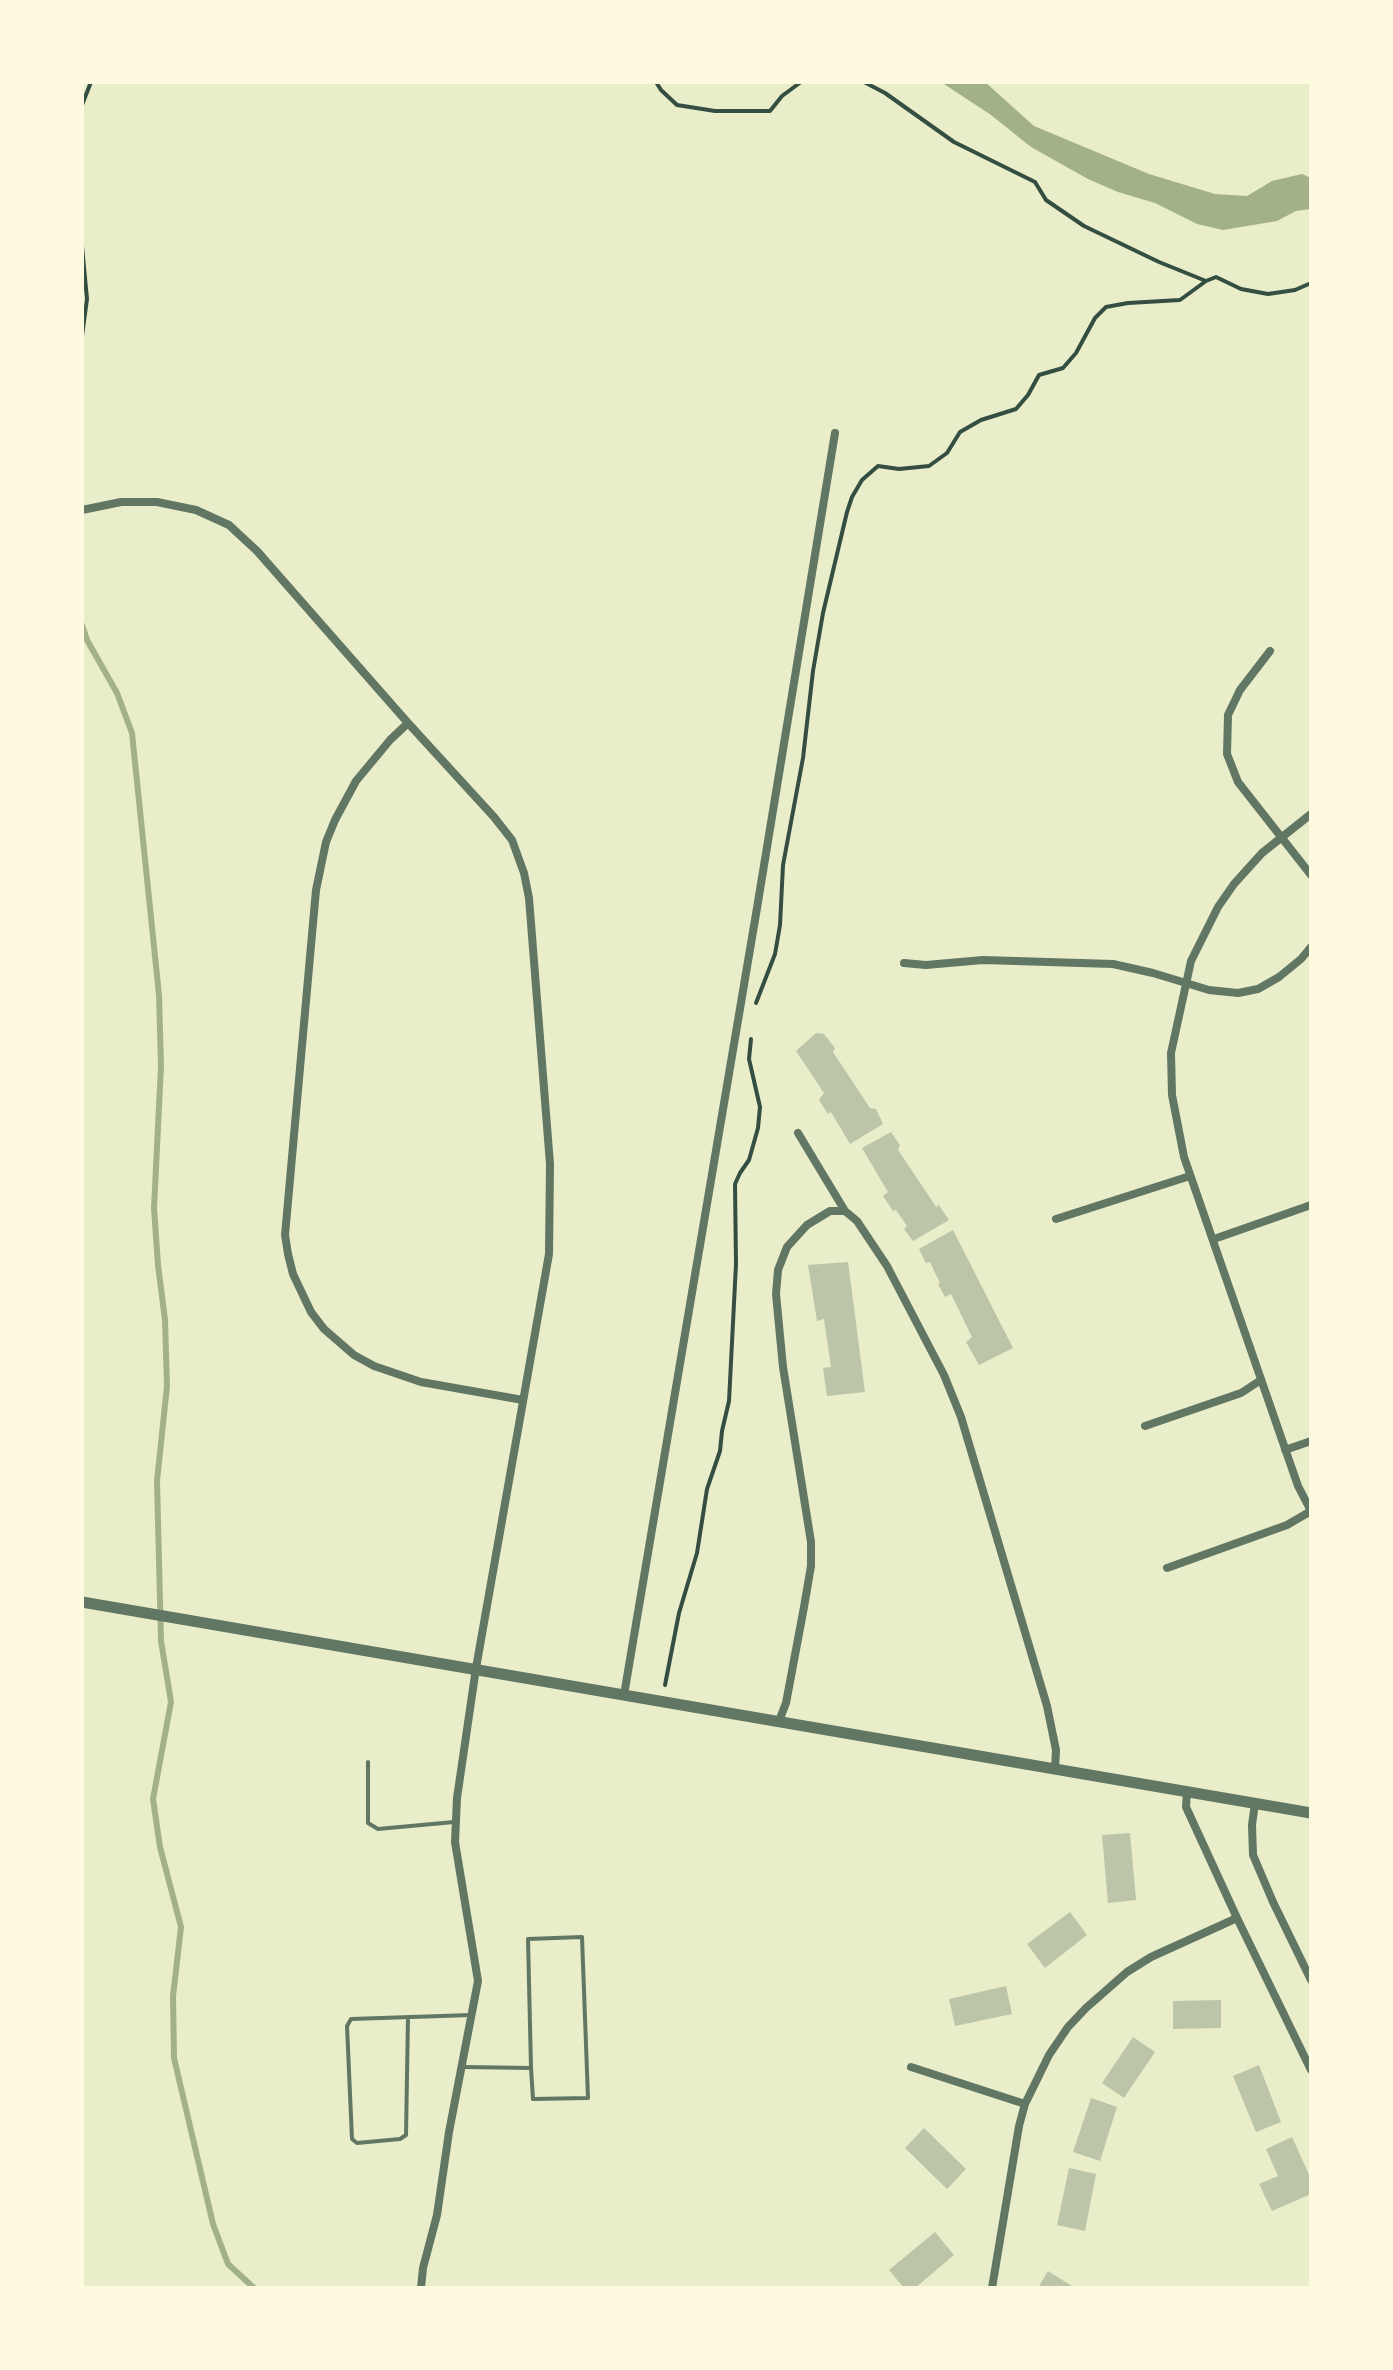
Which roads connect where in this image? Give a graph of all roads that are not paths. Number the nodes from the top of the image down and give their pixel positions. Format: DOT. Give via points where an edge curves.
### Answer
graph roads {
  1 [pos="835,433"];
  2 [pos="82,510"];
  3 [pos="1270,651"];
  4 [pos="408,723"];
  5 [pos="1311,814"];
  6 [pos="1280,838"];
  7 [pos="1311,875"];
  8 [pos="1311,947"];
  9 [pos="904,963"];
  10 [pos="1185,982"];
  11 [pos="798,1133"];
  12 [pos="1190,1176"];
  13 [pos="1311,1205"];
  14 [pos="845,1211"];
  15 [pos="1056,1219"];
  16 [pos="1214,1239"];
  17 [pos="1261,1380"];
  18 [pos="523,1400"];
  19 [pos="1145,1426"];
  20 [pos="1311,1441"];
  21 [pos="1285,1450"];
  22 [pos="1167,1568"];
  23 [pos="82,1602"];
  24 [pos="476,1668"];
  25 [pos="624,1695"];
  26 [pos="779,1721"];
  27 [pos="368,1762"];
  28 [pos="1055,1769"];
  29 [pos="1187,1792"];
  30 [pos="1255,1803"];
  31 [pos="1311,1813"];
  32 [pos="456,1822"];
  33 [pos="1237,1918"];
  34 [pos="1311,1980"];
  35 [pos="471,2015"];
  36 [pos="408,2017"];
  37 [pos="462,2067"];
  38 [pos="911,2067"];
  39 [pos="531,2068"];
  40 [pos="1311,2070"];
  41 [pos="1025,2104"];
  42 [pos="421,2288"];
  43 [pos="992,2288"];
  1 -- 25 [label="street"];
  2 -- 4 [label="street" via="157,502 196,510 229,525"];
  3 -- 6 [label="street" via="1228,715 1227,754 1238,782"];
  4 -- 18 [label="street" via="512,840 529,898 551,1214"];
  4 -- 18 [label="street" via="356,781 326,842 316,890 285,1235 288,1254 311,1312 354,1355 411,1379"];
  5 -- 6 [label="street"];
  6 -- 7 [label="street"];
  6 -- 10 [label="street" via="1218,907"];
  8 -- 10 [label="street" via="1258,989 1238,993"];
  9 -- 10 [label="street" via="1113,964"];
  10 -- 12 [label="street" via="1171,1053 1172,1095"];
  11 -- 14 [label="street"];
  12 -- 15 [label="street"];
  12 -- 16 [label="street"];
  13 -- 16 [label="street"];
  14 -- 26 [label="street" via="830,1211 807,1225 787,1247 778,1270 783,1367 811,1542 799,1634"];
  14 -- 28 [label="street" via="887,1266 961,1417 1047,1706"];
  16 -- 17 [label="street"];
  17 -- 19 [label="street" via="1241,1393"];
  17 -- 21 [label="street"];
  18 -- 24 [label="street"];
  20 -- 21 [label="street"];
  21 -- 22 [label="street" via="1311,1511 1287,1525"];
  23 -- 24 [label="street"];
  24 -- 25 [label="street"];
  24 -- 32 [label="street"];
  25 -- 26 [label="street"];
  26 -- 28 [label="street"];
  27 -- 32 [label="lane" via="368,1823 378,1829"];
  28 -- 29 [label="street"];
  29 -- 30 [label="street"];
  29 -- 33 [label="street" via="1186,1807"];
  30 -- 31 [label="street"];
  30 -- 34 [label="street" via="1253,1855"];
  32 -- 35 [label="street" via="478,1981"];
  33 -- 40 [label="street"];
  33 -- 41 [label="street" via="1151,1957 1106,1989 1068,2027"];
  35 -- 36 [label="lane"];
  35 -- 37 [label="street"];
  36 -- 36 [label="lane" via="351,2019 347,2026 352,2139 357,2143 406,2135"];
  37 -- 39 [label="lane"];
  37 -- 42 [label="street"];
  38 -- 41 [label="street"];
  39 -- 39 [label="lane" via="533,2099 588,2098 582,1937 528,1939"];
  41 -- 43 [label="street"];
}
